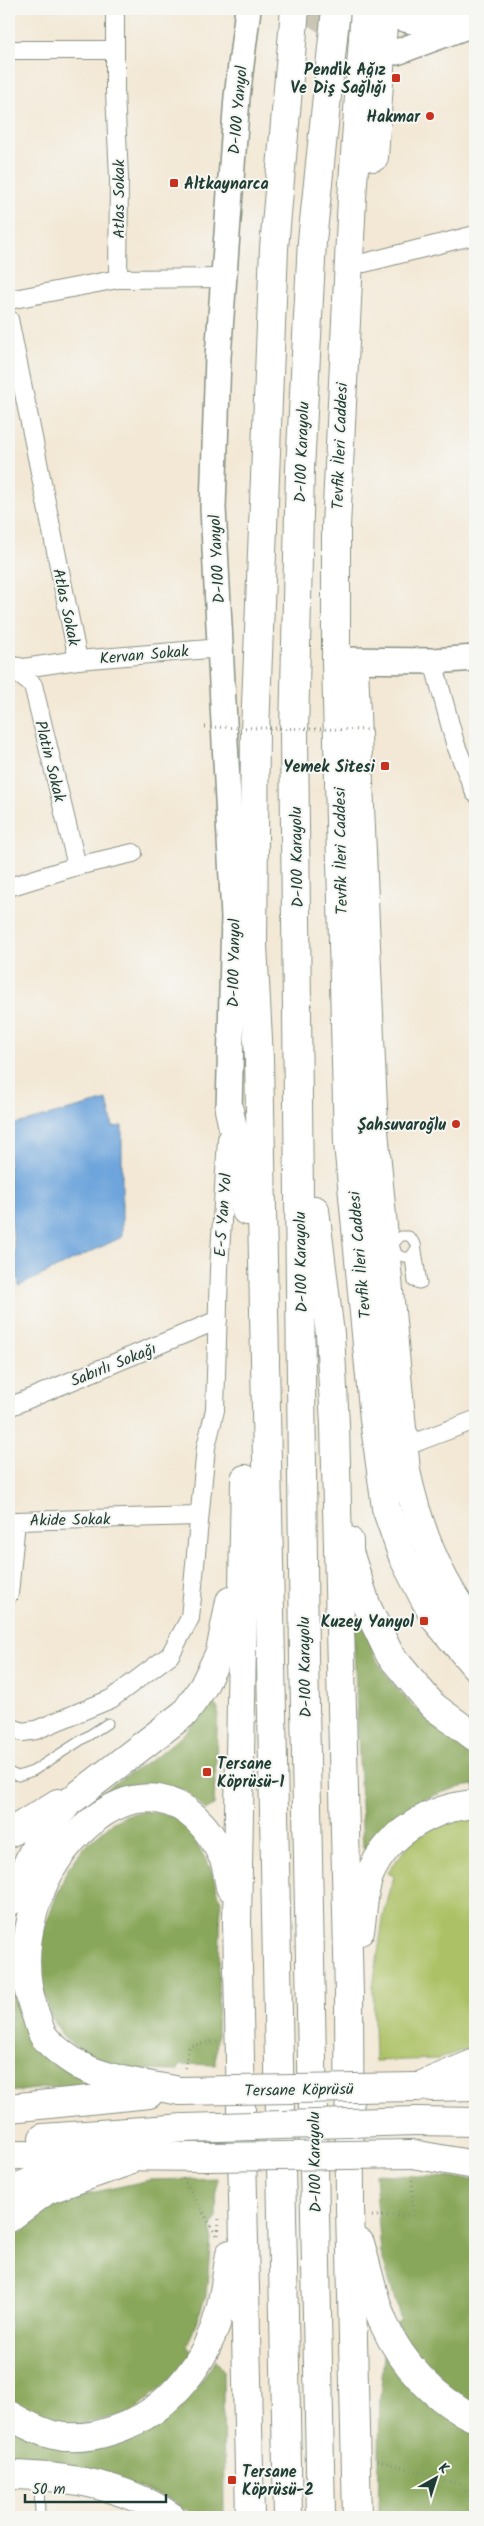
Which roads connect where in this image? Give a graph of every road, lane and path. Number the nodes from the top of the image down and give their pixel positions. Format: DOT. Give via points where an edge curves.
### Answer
graph roads {
  1 [pos="115,9"];
  2 [pos="248,9"];
  3 [pos="295,9"];
  4 [pos="336,9"];
  5 [pos="365,9"];
  6 [pos="384,9"];
  7 [pos="467,9"];
  8 [pos="475,23"];
  9 [pos="9,50"];
  10 [pos="114,50"];
  11 [pos="397,52"];
  12 [pos="475,235"];
  13 [pos="364,263"];
  14 [pos="224,278"];
  15 [pos="118,279"];
  16 [pos="9,300"];
  17 [pos="9,319"];
  18 [pos="220,648"];
  19 [pos="475,658"];
  20 [pos="78,660"];
  21 [pos="345,660"];
  22 [pos="433,661"];
  23 [pos="9,666"];
  24 [pos="205,727"];
  25 [pos="373,730"];
  26 [pos="475,793"];
  27 [pos="133,853"];
  28 [pos="76,866"];
  29 [pos="9,888"];
  30 [pos="298,1078"];
  31 [pos="229,1110"];
  32 [pos="379,1248"];
  33 [pos="416,1248"];
  34 [pos="410,1257"];
  35 [pos="218,1320"];
  36 [pos="263,1355"];
  37 [pos="9,1407"];
  38 [pos="387,1418"];
  39 [pos="475,1420"];
  40 [pos="335,1425"];
  41 [pos="245,1479"];
  42 [pos="198,1516"];
  43 [pos="9,1594"];
  44 [pos="475,1626"];
  45 [pos="475,1666"];
  46 [pos="108,1723"];
  47 [pos="9,1727"];
  48 [pos="475,1737"];
  49 [pos="9,1772"];
  50 [pos="100,1777"];
  51 [pos="475,1804"];
  52 [pos="9,1833"];
  53 [pos="9,1902"];
  54 [pos="237,1923"];
  55 [pos="349,1994"];
  56 [pos="225,2040"];
  57 [pos="475,2063"];
  58 [pos="475,2086"];
  59 [pos="417,2087"];
  60 [pos="180,2091"];
  61 [pos="9,2108"];
  62 [pos="475,2122"];
  63 [pos="9,2141"];
  64 [pos="475,2150"];
  65 [pos="412,2154"];
  66 [pos="9,2155"];
  67 [pos="139,2158"];
  68 [pos="173,2158"];
  69 [pos="475,2165"];
  70 [pos="9,2191"];
  71 [pos="242,2194"];
  72 [pos="350,2206"];
  73 [pos="9,2218"];
  74 [pos="373,2226"];
  75 [pos="218,2238"];
  76 [pos="9,2415"];
  77 [pos="475,2418"];
  78 [pos="374,2459"];
  79 [pos="9,2475"];
  80 [pos="39,2476"];
  81 [pos="475,2502"];
  82 [pos="40,2517"];
  83 [pos="172,2517"];
  84 [pos="250,2517"];
  85 [pos="288,2517"];
  86 [pos="321,2517"];
  87 [pos="357,2517"];
  1 -- 10 [label="street, Atlas Sokak"];
  2 -- 14 [label="main road, D-100 Yanyol"];
  3 -- 36 [label="main road, D-100 Karayolu" via="274,248 255,731 253,946 259,1069"];
  4 -- 30 [label="main road, D-100 Karayolu" via="312,241 300,469 294,734"];
  5 -- 21 [label="main road, Tevfik İleri Caddesi" via="336,488"];
  6 -- 7 [label="main road" via="413,22"];
  6 -- 13 [label="main road, Tevfik İleri Caddesi"];
  8 -- 11 [label="main road"];
  9 -- 10 [label="street"];
  10 -- 15 [label="street, Atlas Sokak" via="119,178"];
  12 -- 13 [label="street"];
  13 -- 21 [label="main road, Tevfik İleri Caddesi"];
  14 -- 15 [label="street"];
  14 -- 18 [label="main road, D-100 Yanyol" via="213,508"];
  15 -- 16 [label="street"];
  17 -- 20 [label="street, Atlas Sokak"];
  18 -- 20 [label="street, Kervan Sokak"];
  18 -- 31 [label="main road, D-100 Yanyol" via="234,917"];
  19 -- 22 [label="main road"];
  20 -- 23 [label="street, Kervan Sokak" via="24,668"];
  21 -- 22 [label="main road"];
  21 -- 32 [label="main road, Tevfik İleri Caddesi"];
  22 -- 26 [label="street" via="455,743"];
  23 -- 28 [label="street, Platin Sokak" via="33,685"];
  24 -- 25 [label="path, bridge"];
  27 -- 28 [label="street"];
  28 -- 29 [label="street"];
  30 -- 40 [label="main road" via="330,1334"];
  30 -- 86 [label="main road, D-100 Karayolu" via="304,1656"];
  31 -- 35 [label="street, E-5 Yan Yol"];
  31 -- 36 [label="main road" via="239,1155"];
  32 -- 33 [label="lane" via="405,1236 412,1238"];
  32 -- 34 [label="lane"];
  32 -- 38 [label="main road, Tevfik İleri Caddesi"];
  33 -- 34 [label="lane"];
  33 -- 34 [label="lane" via="420,1284 414,1282"];
  35 -- 37 [label="street, Sabırlı Sokağı"];
  35 -- 42 [label="street, E-5 Yan Yol" via="215,1410 206,1447"];
  36 -- 41 [label="main road"];
  36 -- 85 [label="main road, D-100 Karayolu"];
  38 -- 39 [label="street" via="414,1443"];
  38 -- 44 [label="main road, Tevfik İleri Caddesi" via="406,1472 417,1519 449,1587"];
  38 -- 45 [label="main road, Tevfik İleri Caddesi" via="386,1508 403,1557 436,1620"];
  40 -- 48 [label="main road" via="348,1485 350,1552 368,1607 390,1655 433,1706"];
  40 -- 55 [label="main road"];
  41 -- 50 [label="main road" via="234,1540 230,1603 220,1652 203,1687 185,1714"];
  41 -- 54 [label="main road"];
  42 -- 43 [label="street, Akide Sokak" via="16,1520"];
  42 -- 47 [label="street, E-5 Yan Yol" via="190,1618 170,1655 111,1699 36,1730 23,1732"];
  46 -- 49 [label="lane" via="33,1771 18,1776"];
  50 -- 52 [label="main road"];
  50 -- 53 [label="main road" via="68,1803 40,1837"];
  51 -- 55 [label="main road" via="440,1811 405,1830 370,1874"];
  54 -- 60 [label="main road" via="224,1858 204,1825 182,1805 154,1798 121,1803 80,1832 54,1866 37,1902 25,1963 29,1997 43,2035 76,2063 119,2080"];
  54 -- 71 [label="main road"];
  55 -- 72 [label="main road"];
  56 -- 60 [label="path" via="189,2046"];
  57 -- 59 [label="main road"];
  58 -- 59 [label="main road, Tersane Köprüsü"];
  59 -- 60 [label="main road, Tersane Köprüsü, bridge"];
  60 -- 61 [label="main road"];
  62 -- 63 [label="main road, bridge" via="184,2128"];
  64 -- 65 [label="main road"];
  65 -- 68 [label="main road, bridge"];
  65 -- 69 [label="main road"];
  65 -- 74 [label="path" via="413,2215 372,2216"];
  66 -- 67 [label="main road"];
  67 -- 68 [label="main road"];
  67 -- 70 [label="main road" via="87,2164 40,2176"];
  67 -- 73 [label="main road" via="47,2190"];
  68 -- 75 [label="path" via="188,2190"];
  71 -- 76 [label="main road" via="225,2295 210,2339 194,2367 166,2400 142,2417 90,2436 55,2436 31,2428"];
  71 -- 84 [label="main road"];
  72 -- 77 [label="main road" via="384,2323 395,2345 421,2379 455,2409"];
  72 -- 87 [label="main road"];
  78 -- 81 [label="path" via="459,2484"];
  79 -- 80 [label="main road"];
  80 -- 82 [label="lane"];
  80 -- 83 [label="main road" via="82,2481 126,2493"];
}
